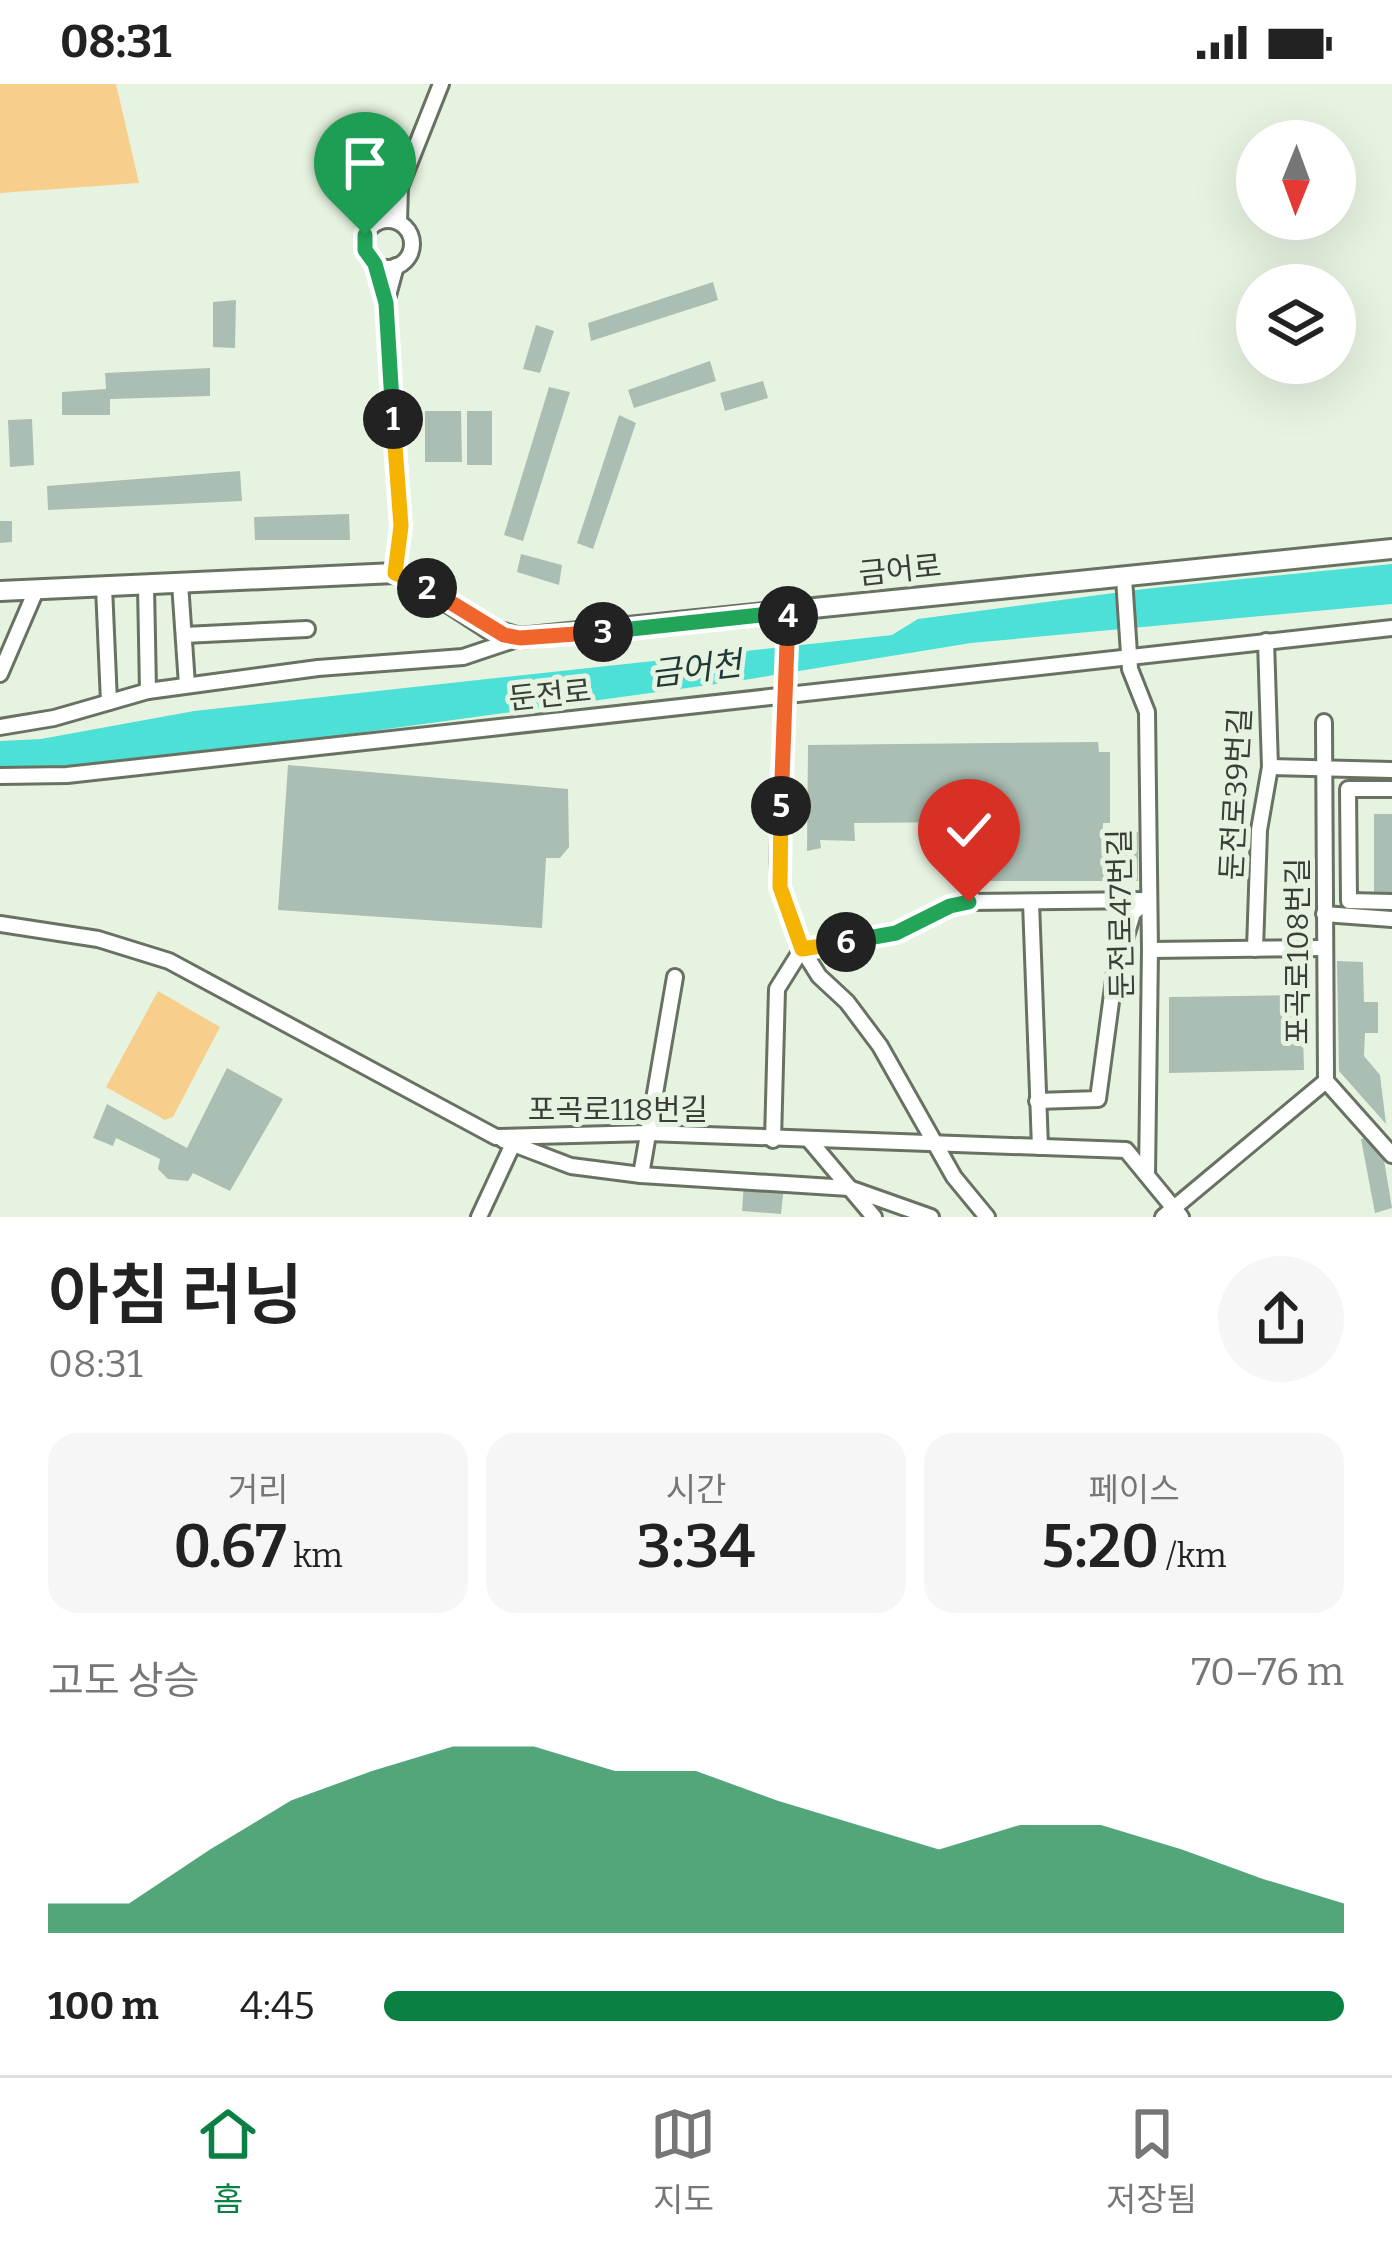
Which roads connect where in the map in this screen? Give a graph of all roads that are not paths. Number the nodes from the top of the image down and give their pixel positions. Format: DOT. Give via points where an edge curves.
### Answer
graph roads {
  1 [pos="440,84"];
  2 [pos="400,188"];
  3 [pos="378,222"];
  4 [pos="399,222"];
  5 [pos="375,264"];
  6 [pos="396,266"];
  7 [pos="386,303"];
  8 [pos="1392,549"];
  9 [pos="395,573"];
  10 [pos="1124,578"];
  11 [pos="180,584"];
  12 [pos="146,586"];
  13 [pos="104,587"];
  14 [pos="37,588"];
  15 [pos="0,591"];
  16 [pos="788,618"];
  17 [pos="1392,628"];
  18 [pos="307,629"];
  19 [pos="184,635"];
  20 [pos="520,638"];
  21 [pos="1266,641"];
  22 [pos="1129,656"];
  23 [pos="0,674"];
  24 [pos="187,685"];
  25 [pos="786,690"];
  26 [pos="148,691"];
  27 [pos="109,702"];
  28 [pos="1324,722"];
  29 [pos="0,727"];
  30 [pos="1270,767"];
  31 [pos="1324,770"];
  32 [pos="1392,770"];
  33 [pos="0,776"];
  34 [pos="1392,790"];
  35 [pos="1148,900"];
  36 [pos="1031,902"];
  37 [pos="1392,902"];
  38 [pos="1324,914"];
  39 [pos="1392,919"];
  40 [pos="0,924"];
  41 [pos="1324,948"];
  42 [pos="802,949"];
  43 [pos="1150,950"];
  44 [pos="1256,950"];
  45 [pos="675,977"];
  46 [pos="1326,1082"];
  47 [pos="1037,1101"];
  48 [pos="648,1133"];
  49 [pos="496,1137"];
  50 [pos="773,1139"];
  51 [pos="810,1142"];
  52 [pos="933,1143"];
  53 [pos="513,1144"];
  54 [pos="1040,1147"];
  55 [pos="1392,1155"];
  56 [pos="641,1175"];
  57 [pos="1147,1175"];
  58 [pos="849,1188"];
  59 [pos="1172,1214"];
  60 [pos="479,1217"];
  61 [pos="874,1217"];
  62 [pos="931,1217"];
  63 [pos="987,1217"];
  1 -- 2 [label="street"];
  2 -- 3 [label="street"];
  2 -- 4 [label="street"];
  3 -- 4 [label="street"];
  3 -- 5 [label="street" via="364,243"];
  4 -- 6 [label="street" via="412,242"];
  5 -- 6 [label="street"];
  5 -- 7 [label="street"];
  6 -- 7 [label="street"];
  7 -- 9 [label="street" via="401,526"];
  8 -- 10 [label="street, 금어로"];
  9 -- 11 [label="street"];
  9 -- 20 [label="street, 금어로" via="489,629"];
  10 -- 16 [label="street, 금어로"];
  10 -- 22 [label="street, 둔전로47번길"];
  11 -- 12 [label="street"];
  11 -- 19 [label="street"];
  12 -- 13 [label="street"];
  12 -- 26 [label="street"];
  13 -- 14 [label="street"];
  13 -- 27 [label="street"];
  14 -- 15 [label="street"];
  14 -- 23 [label="street"];
  16 -- 20 [label="street, 금어로"];
  16 -- 25 [label="street"];
  17 -- 21 [label="street, 둔전로"];
  18 -- 19 [label="street"];
  19 -- 24 [label="street"];
  20 -- 24 [label="street" via="463,657"];
  21 -- 22 [label="street, 둔전로"];
  21 -- 30 [label="street, 둔전로39번길"];
  22 -- 25 [label="street, 둔전로"];
  22 -- 35 [label="street, 둔전로47번길" via="1147,712"];
  24 -- 26 [label="street"];
  25 -- 33 [label="street, 둔전로" via="46,778"];
  25 -- 42 [label="street" via="778,863"];
  26 -- 27 [label="street"];
  27 -- 29 [label="street"];
  28 -- 31 [label="street, 포곡로108번길"];
  30 -- 31 [label="street"];
  30 -- 44 [label="street, 둔전로39번길" via="1258,830"];
  31 -- 32 [label="street"];
  31 -- 38 [label="street, 포곡로108번길"];
  34 -- 37 [label="street" via="1348,789 1348,901"];
  35 -- 36 [label="street"];
  35 -- 43 [label="street, 둔전로47번길"];
  35 -- 47 [label="street" via="1133,913 1115,972 1098,1100"];
  36 -- 42 [label="street" via="969,902 896,933"];
  36 -- 47 [label="street"];
  38 -- 39 [label="street"];
  38 -- 41 [label="street, 포곡로108번길"];
  40 -- 49 [label="street, 포곡로118번길" via="98,939 170,961"];
  41 -- 44 [label="street"];
  41 -- 46 [label="street, 포곡로108번길"];
  42 -- 50 [label="street" via="777,989"];
  42 -- 52 [label="street" via="880,1046"];
  43 -- 44 [label="street"];
  43 -- 57 [label="street, 둔전로47번길"];
  45 -- 48 [label="street"];
  46 -- 55 [label="street, 포곡로108번길"];
  46 -- 59 [label="street"];
  47 -- 54 [label="street"];
  48 -- 49 [label="street, 포곡로118번길"];
  48 -- 50 [label="street, 포곡로118번길"];
  48 -- 56 [label="street"];
  49 -- 53 [label="street"];
  50 -- 51 [label="street, 포곡로118번길"];
  51 -- 52 [label="street, 포곡로118번길"];
  51 -- 58 [label="street"];
  52 -- 54 [label="street, 포곡로118번길"];
  52 -- 63 [label="street"];
  53 -- 56 [label="street" via="571,1166"];
  53 -- 60 [label="street"];
  54 -- 57 [label="street, 포곡로118번길" via="1126,1150"];
  56 -- 58 [label="street"];
  57 -- 59 [label="street, 포곡로118번길"];
  58 -- 61 [label="street"];
  58 -- 62 [label="street"];
}
